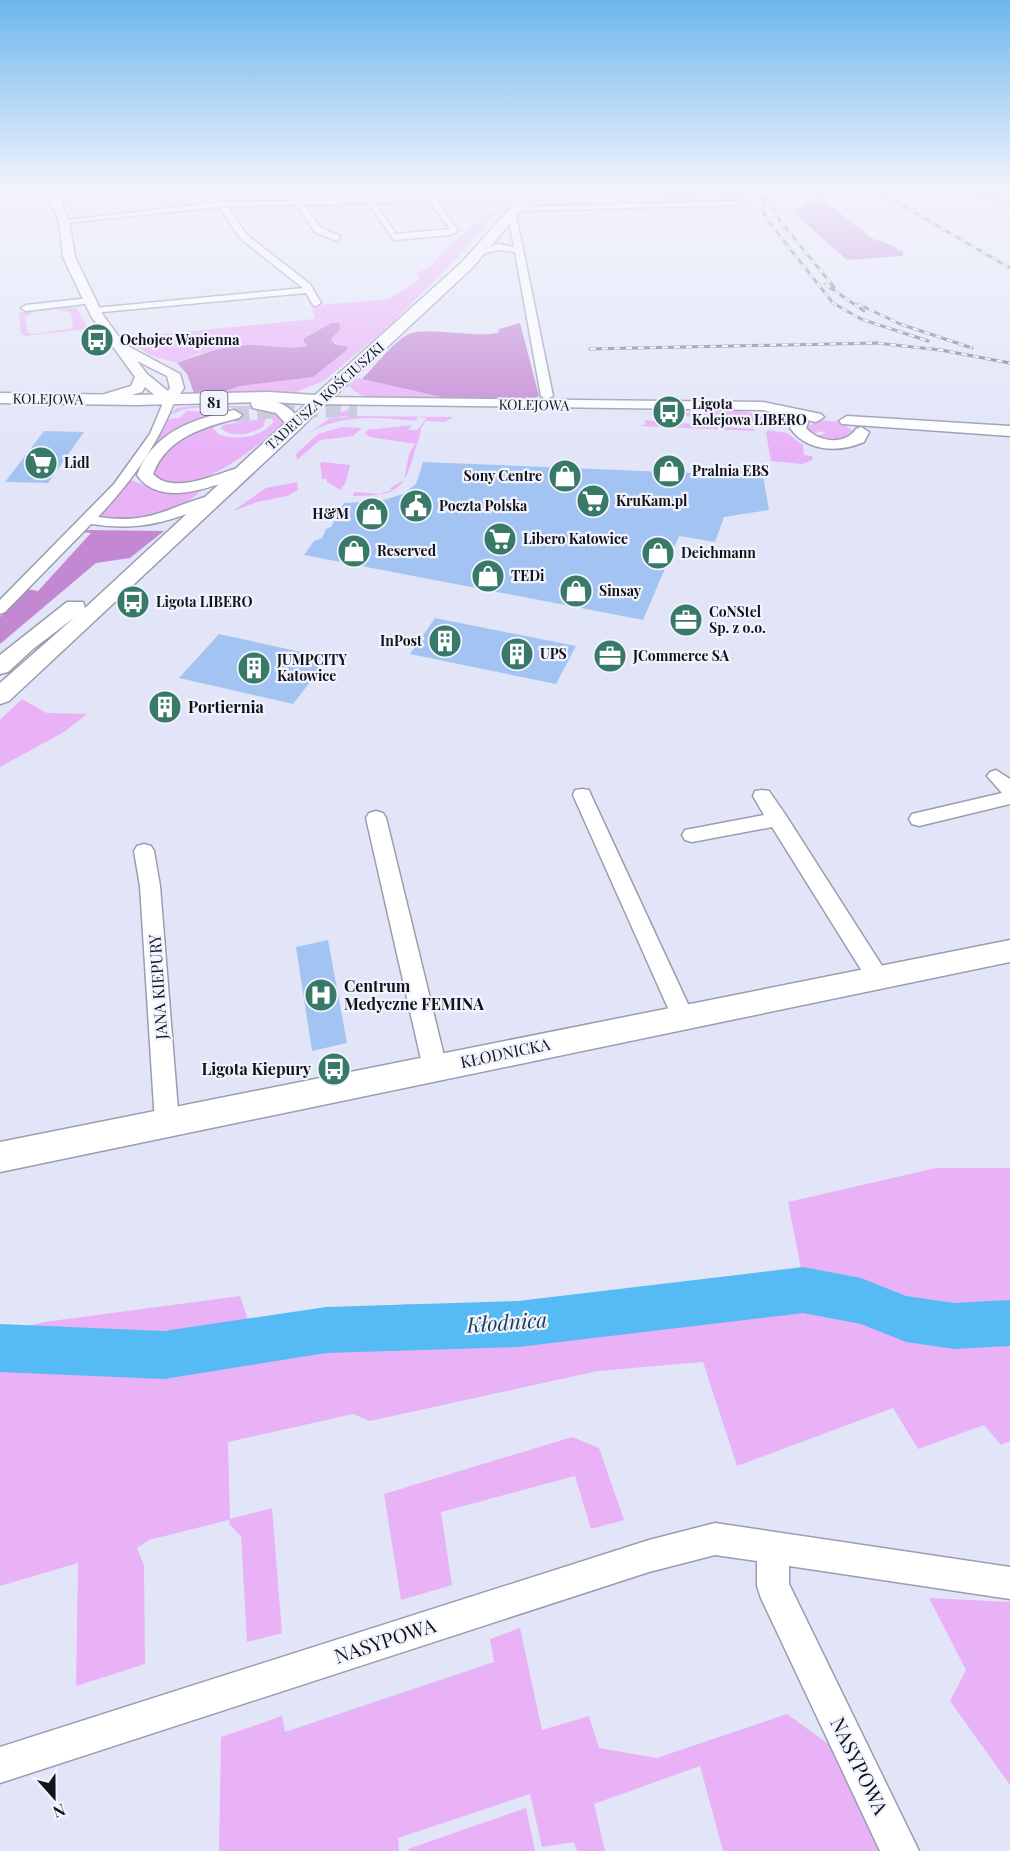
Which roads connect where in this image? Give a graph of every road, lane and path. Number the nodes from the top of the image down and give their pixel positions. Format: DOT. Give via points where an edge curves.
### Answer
graph roads {
  1 [pos="79,277"];
  2 [pos="294,277"];
  3 [pos="451,277"];
  4 [pos="524,277"];
  5 [pos="310,290"];
  6 [pos="316,303"];
  7 [pos="92,306"];
  8 [pos="26,308"];
  9 [pos="121,348"];
  10 [pos="142,377"];
  11 [pos="340,382"];
  12 [pos="173,394"];
  13 [pos="547,396"];
  14 [pos="285,397"];
  15 [pos="0,398"];
  16 [pos="100,400"];
  17 [pos="319,401"];
  18 [pos="378,402"];
  19 [pos="259,404"];
  20 [pos="525,405"];
  21 [pos="568,406"];
  22 [pos="748,406"];
  23 [pos="357,410"];
  24 [pos="234,415"];
  25 [pos="816,417"];
  26 [pos="710,421"];
  27 [pos="847,421"];
  28 [pos="909,423"];
  29 [pos="295,424"];
  30 [pos="782,427"];
  31 [pos="800,427"];
  32 [pos="1010,431"];
  33 [pos="861,432"];
  34 [pos="241,472"];
  35 [pos="216,498"];
  36 [pos="87,519"];
  37 [pos="157,552"];
  38 [pos="0,609"];
  39 [pos="83,622"];
  40 [pos="51,624"];
  41 [pos="0,656"];
  42 [pos="0,667"];
  43 [pos="0,696"];
  44 [pos="0,714"];
  45 [pos="996,776"];
  46 [pos="1010,790"];
  47 [pos="582,795"];
  48 [pos="762,796"];
  49 [pos="1010,798"];
  50 [pos="376,818"];
  51 [pos="778,819"];
  52 [pos="919,819"];
  53 [pos="692,835"];
  54 [pos="144,851"];
  55 [pos="1010,951"];
  56 [pos="878,978"];
  57 [pos="683,1017"];
  58 [pos="435,1068"];
  59 [pos="167,1123"];
  60 [pos="0,1157"];
  61 [pos="773,1546"];
  62 [pos="1010,1583"];
  63 [pos="0,1765"];
  64 [pos="900,1851"];
  1 -- 7 [label="street"];
  2 -- 5 [label="street"];
  3 -- 11 [label="main road, TADEUSZA KOŚCIUSZKI"];
  4 -- 13 [label="street"];
  5 -- 6 [label="street"];
  5 -- 7 [label="street"];
  7 -- 8 [label="street"];
  7 -- 9 [label="street"];
  9 -- 10 [label="street"];
  9 -- 12 [label="street" via="170,372 176,379"];
  10 -- 12 [label="street"];
  10 -- 16 [label="street" via="137,389"];
  11 -- 14 [label="main road"];
  11 -- 17 [label="main road, TADEUSZA KOŚCIUSZKI"];
  11 -- 18 [label="street" via="353,395"];
  12 -- 14 [label="main road, KOLEJOWA / 81"];
  12 -- 16 [label="main road, KOLEJOWA / 81"];
  12 -- 19 [label="main road, KOLEJOWA / 81" via="189,403"];
  12 -- 36 [label="street" via="156,434 119,487"];
  13 -- 20 [label="street"];
  13 -- 21 [label="street"];
  14 -- 17 [label="main road, KOLEJOWA / 81"];
  15 -- 16 [label="main road, KOLEJOWA / 81"];
  17 -- 18 [label="street, KOLEJOWA"];
  17 -- 19 [label="main road, KOLEJOWA / 81"];
  17 -- 29 [label="main road, TADEUSZA KOŚCIUSZKI"];
  18 -- 20 [label="street, KOLEJOWA"];
  18 -- 29 [label="street" via="329,411"];
  19 -- 29 [label="main road" via="282,409"];
  20 -- 21 [label="street, KOLEJOWA"];
  21 -- 22 [label="street, KOLEJOWA"];
  22 -- 25 [label="street, KOLEJOWA"];
  22 -- 31 [label="street, KOLEJOWA" via="784,415"];
  23 -- 26 [label="street" via="628,414"];
  24 -- 34 [label="street" via="202,423 175,437 152,460 145,475 153,484 179,488"];
  25 -- 27 [label="street, KOLEJOWA"];
  25 -- 31 [label="street"];
  27 -- 28 [label="street"];
  27 -- 33 [label="street"];
  28 -- 32 [label="street"];
  28 -- 33 [label="street" via="870,427"];
  29 -- 34 [label="main road, TADEUSZA KOŚCIUSZKI"];
  30 -- 31 [label="street"];
  31 -- 33 [label="street" via="812,440 835,444 855,441"];
  34 -- 35 [label="main road, TADEUSZA KOŚCIUSZKI"];
  35 -- 36 [label="street" via="149,524"];
  35 -- 37 [label="main road, TADEUSZA KOŚCIUSZKI"];
  36 -- 38 [label="street"];
  37 -- 39 [label="main road, TADEUSZA KOŚCIUSZKI"];
  37 -- 40 [label="main road, TADEUSZA KOŚCIUSZKI"];
  39 -- 43 [label="main road, TADEUSZA KOŚCIUSZKI"];
  39 -- 44 [label="main road"];
  40 -- 41 [label="main road"];
  40 -- 42 [label="main road, TADEUSZA KOŚCIUSZKI"];
  45 -- 46 [label="street"];
  47 -- 57 [label="street"];
  48 -- 51 [label="street"];
  49 -- 52 [label="street"];
  50 -- 58 [label="street"];
  51 -- 53 [label="street"];
  51 -- 56 [label="street"];
  54 -- 59 [label="street, JANA KIEPURY" via="150,886"];
  55 -- 56 [label="street, KŁODNICKA"];
  56 -- 57 [label="street, KŁODNICKA"];
  57 -- 58 [label="street, KŁODNICKA"];
  58 -- 59 [label="street, KŁODNICKA"];
  59 -- 60 [label="street, KŁODNICKA"];
  61 -- 62 [label="street, NASYPOWA"];
  61 -- 63 [label="street, NASYPOWA" via="715,1539 649,1556"];
  61 -- 64 [label="street, NASYPOWA" via="773,1586"];
}
